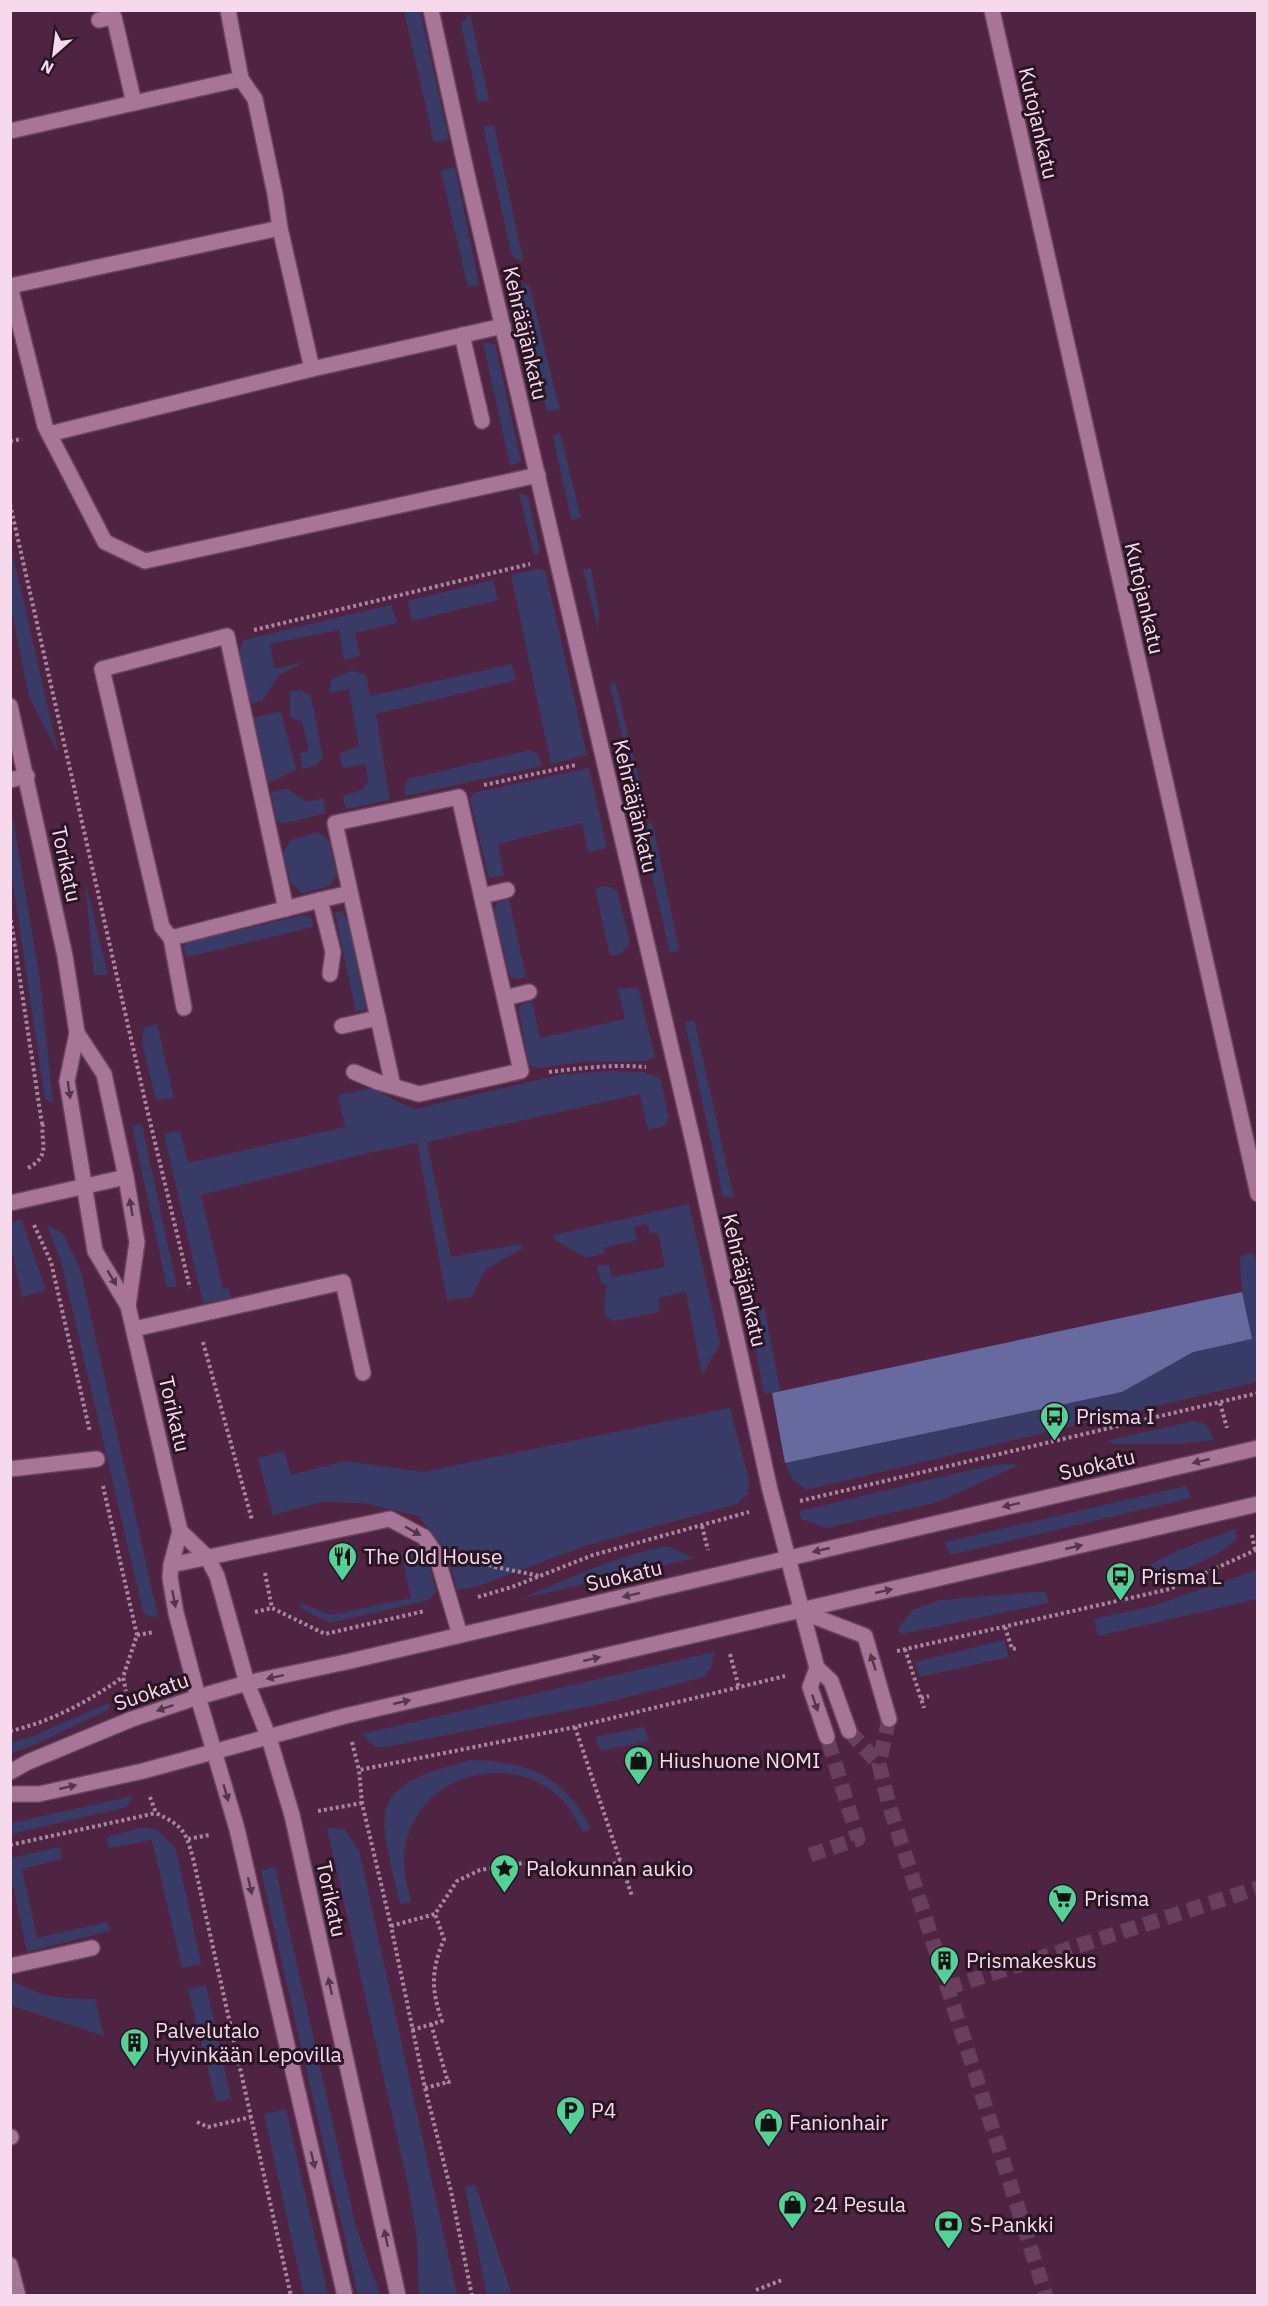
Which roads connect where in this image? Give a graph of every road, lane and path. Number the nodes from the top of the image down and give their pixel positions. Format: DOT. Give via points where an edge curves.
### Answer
graph roads {
  1 [pos="228,10"];
  2 [pos="431,10"];
  3 [pos="992,10"];
  4 [pos="99,20"];
  5 [pos="241,78"];
  6 [pos="134,103"];
  7 [pos="10,130"];
  8 [pos="280,228"];
  9 [pos="10,286"];
  10 [pos="503,326"];
  11 [pos="462,336"];
  12 [pos="312,369"];
  13 [pos="482,421"];
  14 [pos="49,434"];
  15 [pos="538,475"];
  16 [pos="10,504"];
  17 [pos="557,557"];
  18 [pos="227,636"];
  19 [pos="10,706"];
  20 [pos="604,759"];
  21 [pos="27,776"];
  22 [pos="10,780"];
  23 [pos="459,797"];
  24 [pos="507,890"];
  25 [pos="350,893"];
  26 [pos="482,896"];
  27 [pos="321,900"];
  28 [pos="286,909"];
  29 [pos="10,914"];
  30 [pos="171,938"];
  31 [pos="330,974"];
  32 [pos="529,992"];
  33 [pos="505,998"];
  34 [pos="184,1008"];
  35 [pos="378,1018"];
  36 [pos="342,1026"];
  37 [pos="77,1033"];
  38 [pos="674,1063"];
  39 [pos="521,1071"];
  40 [pos="354,1072"];
  41 [pos="393,1086"];
  42 [pos="42,1124"];
  43 [pos="31,1167"];
  44 [pos="126,1177"];
  45 [pos="83,1186"];
  46 [pos="1257,1194"];
  47 [pos="32,1198"];
  48 [pos="10,1203"];
  49 [pos="128,1306"];
  50 [pos="196,1317"];
  51 [pos="134,1329"];
  52 [pos="363,1373"];
  53 [pos="1257,1393"];
  54 [pos="1257,1448"];
  55 [pos="97,1459"];
  56 [pos="10,1469"];
  57 [pos="1257,1504"];
  58 [pos="775,1507"];
  59 [pos="180,1531"];
  60 [pos="424,1537"];
  61 [pos="259,1546"];
  62 [pos="1257,1549"];
  63 [pos="207,1557"];
  64 [pos="787,1558"];
  65 [pos="171,1565"];
  66 [pos="541,1576"];
  67 [pos="451,1605"];
  68 [pos="800,1611"];
  69 [pos="1005,1627"];
  70 [pos="460,1635"];
  71 [pos="1018,1648"];
  72 [pos="905,1649"];
  73 [pos="871,1657"];
  74 [pos="817,1668"];
  75 [pos="123,1677"];
  76 [pos="247,1683"];
  77 [pos="929,1696"];
  78 [pos="198,1697"];
  79 [pos="921,1698"];
  80 [pos="924,1708"];
  81 [pos="132,1719"];
  82 [pos="889,1719"];
  83 [pos="576,1727"];
  84 [pos="10,1731"];
  85 [pos="849,1731"];
  86 [pos="269,1737"];
  87 [pos="827,1737"];
  88 [pos="214,1753"];
  89 [pos="143,1770"];
  90 [pos="10,1772"];
  91 [pos="10,1794"];
  92 [pos="156,1813"];
  93 [pos="10,1845"];
  94 [pos="621,1862"];
  95 [pos="632,1896"];
  96 [pos="435,1914"];
  97 [pos="391,1926"];
  98 [pos="92,1948"];
  99 [pos="10,1966"];
  100 [pos="431,2024"];
  101 [pos="412,2030"];
  102 [pos="425,2088"];
  103 [pos="251,2117"];
  104 [pos="197,2122"];
  105 [pos="10,2265"];
  106 [pos="782,2280"];
  107 [pos="756,2290"];
  108 [pos="18,2295"];
  109 [pos="291,2295"];
  110 [pos="345,2295"];
  111 [pos="398,2295"];
  112 [pos="472,2295"];
  1 -- 5 [label="street"];
  2 -- 10 [label="street, Kehrääjänkatu"];
  3 -- 46 [label="street, Kutojankatu"];
  4 -- 6 [label="street" via="114,17"];
  5 -- 6 [label="street"];
  5 -- 8 [label="street" via="255,99"];
  6 -- 7 [label="street"];
  8 -- 9 [label="street"];
  8 -- 12 [label="street"];
  9 -- 14 [label="street"];
  10 -- 11 [label="street"];
  10 -- 15 [label="street, Kehrääjänkatu"];
  11 -- 12 [label="street"];
  11 -- 13 [label="street"];
  12 -- 14 [label="street"];
  14 -- 15 [label="street" via="105,542 145,561"];
  15 -- 17 [label="street, Kehrääjänkatu"];
  16 -- 50 [label="path"];
  17 -- 18 [label="path"];
  17 -- 20 [label="street, Kehrääjänkatu"];
  18 -- 28 [label="street"];
  18 -- 30 [label="street" via="102,669 162,927"];
  19 -- 21 [label="street, Torikatu"];
  20 -- 23 [label="path" via="471,788"];
  20 -- 38 [label="street, Kehrääjänkatu"];
  21 -- 22 [label="street"];
  21 -- 37 [label="street, Torikatu"];
  23 -- 25 [label="street" via="335,823"];
  23 -- 26 [label="street"];
  24 -- 26 [label="street"];
  25 -- 27 [label="street"];
  25 -- 35 [label="street"];
  26 -- 33 [label="street"];
  27 -- 28 [label="street"];
  27 -- 31 [label="street" via="333,952"];
  28 -- 30 [label="street"];
  29 -- 42 [label="path"];
  30 -- 34 [label="street"];
  32 -- 33 [label="street"];
  33 -- 39 [label="street"];
  35 -- 36 [label="street"];
  35 -- 41 [label="street"];
  37 -- 44 [label="street, Torikatu" via="104,1074"];
  37 -- 45 [label="street, Torikatu, one-way" via="67,1081"];
  38 -- 39 [label="path" via="543,1073"];
  38 -- 58 [label="street, Kehrääjänkatu"];
  39 -- 41 [label="street" via="419,1094"];
  40 -- 41 [label="street"];
  43 -- 47 [label="path"];
  44 -- 45 [label="street"];
  49 -- 44 [label="street, Torikatu, one-way" via="137,1242"];
  45 -- 47 [label="street"];
  45 -- 49 [label="street, Torikatu, one-way" via="95,1251"];
  47 -- 48 [label="street"];
  47 -- 55 [label="path" via="33,1222 51,1262"];
  49 -- 51 [label="street, Torikatu"];
  50 -- 51 [label="street"];
  50 -- 52 [label="street" via="343,1282"];
  50 -- 61 [label="path"];
  51 -- 59 [label="street, Torikatu"];
  53 -- 58 [label="path"];
  54 -- 64 [label="street, Suokatu, one-way"];
  55 -- 56 [label="street"];
  55 -- 75 [label="path" via="137,1635"];
  68 -- 57 [label="street, one-way"];
  58 -- 64 [label="street, Kehrääjänkatu"];
  58 -- 66 [label="path" via="593,1555"];
  59 -- 63 [label="street, Torikatu"];
  59 -- 65 [label="street, Torikatu"];
  61 -- 60 [label="street, one-way" via="390,1519"];
  60 -- 66 [label="path" via="447,1551 495,1567"];
  60 -- 67 [label="street" via="436,1554"];
  61 -- 63 [label="street"];
  61 -- 67 [label="path" via="272,1608 325,1634"];
  62 -- 69 [label="path" via="1170,1589"];
  63 -- 65 [label="street"];
  63 -- 76 [label="street, Torikatu" via="217,1576"];
  64 -- 68 [label="street, Kehrääjänkatu"];
  64 -- 70 [label="street, Suokatu, one-way"];
  65 -- 78 [label="street, Torikatu, one-way" via="176,1613"];
  66 -- 67 [label="path"];
  67 -- 70 [label="street"];
  68 -- 73 [label="street" via="865,1636"];
  68 -- 74 [label="street, Kehrääjänkatu"];
  86 -- 68 [label="street, one-way"];
  69 -- 71 [label="path" via="1012,1649"];
  69 -- 72 [label="path"];
  70 -- 76 [label="street, Suokatu, one-way"];
  72 -- 73 [label="path"];
  72 -- 79 [label="path"];
  82 -- 73 [label="street, one-way"];
  74 -- 83 [label="path"];
  74 -- 85 [label="street" via="831,1681"];
  74 -- 87 [label="street, one-way" via="810,1687"];
  75 -- 81 [label="path"];
  75 -- 84 [label="path" via="95,1697"];
  76 -- 78 [label="street, Suokatu"];
  76 -- 86 [label="street, Torikatu"];
  77 -- 79 [label="path"];
  78 -- 81 [label="street, Suokatu, one-way"];
  78 -- 88 [label="street, Torikatu"];
  79 -- 80 [label="path"];
  81 -- 90 [label="street, Suokatu"];
  83 -- 94 [label="path"];
  83 -- 97 [label="path" via="358,1770"];
  86 -- 88 [label="street"];
  111 -- 86 [label="street, Torikatu, one-way" via="292,1815"];
  88 -- 89 [label="street"];
  88 -- 110 [label="street, Torikatu, one-way" via="237,1829"];
  91 -- 89 [label="street, one-way" via="39,1794"];
  89 -- 92 [label="path"];
  92 -- 93 [label="path"];
  92 -- 103 [label="path" via="178,1824 188,1839"];
  94 -- 95 [label="path"];
  94 -- 96 [label="path" via="584,1871 523,1863 480,1870 457,1881"];
  96 -- 97 [label="path"];
  96 -- 100 [label="path" via="444,1939 433,1983 442,2021"];
  97 -- 101 [label="path"];
  98 -- 99 [label="street"];
  100 -- 101 [label="path"];
  100 -- 102 [label="path" via="450,2081"];
  101 -- 102 [label="path"];
  102 -- 112 [label="path"];
  103 -- 104 [label="path" via="208,2127"];
  103 -- 109 [label="path"];
  105 -- 108 [label="street"];
  106 -- 107 [label="path"];
}
